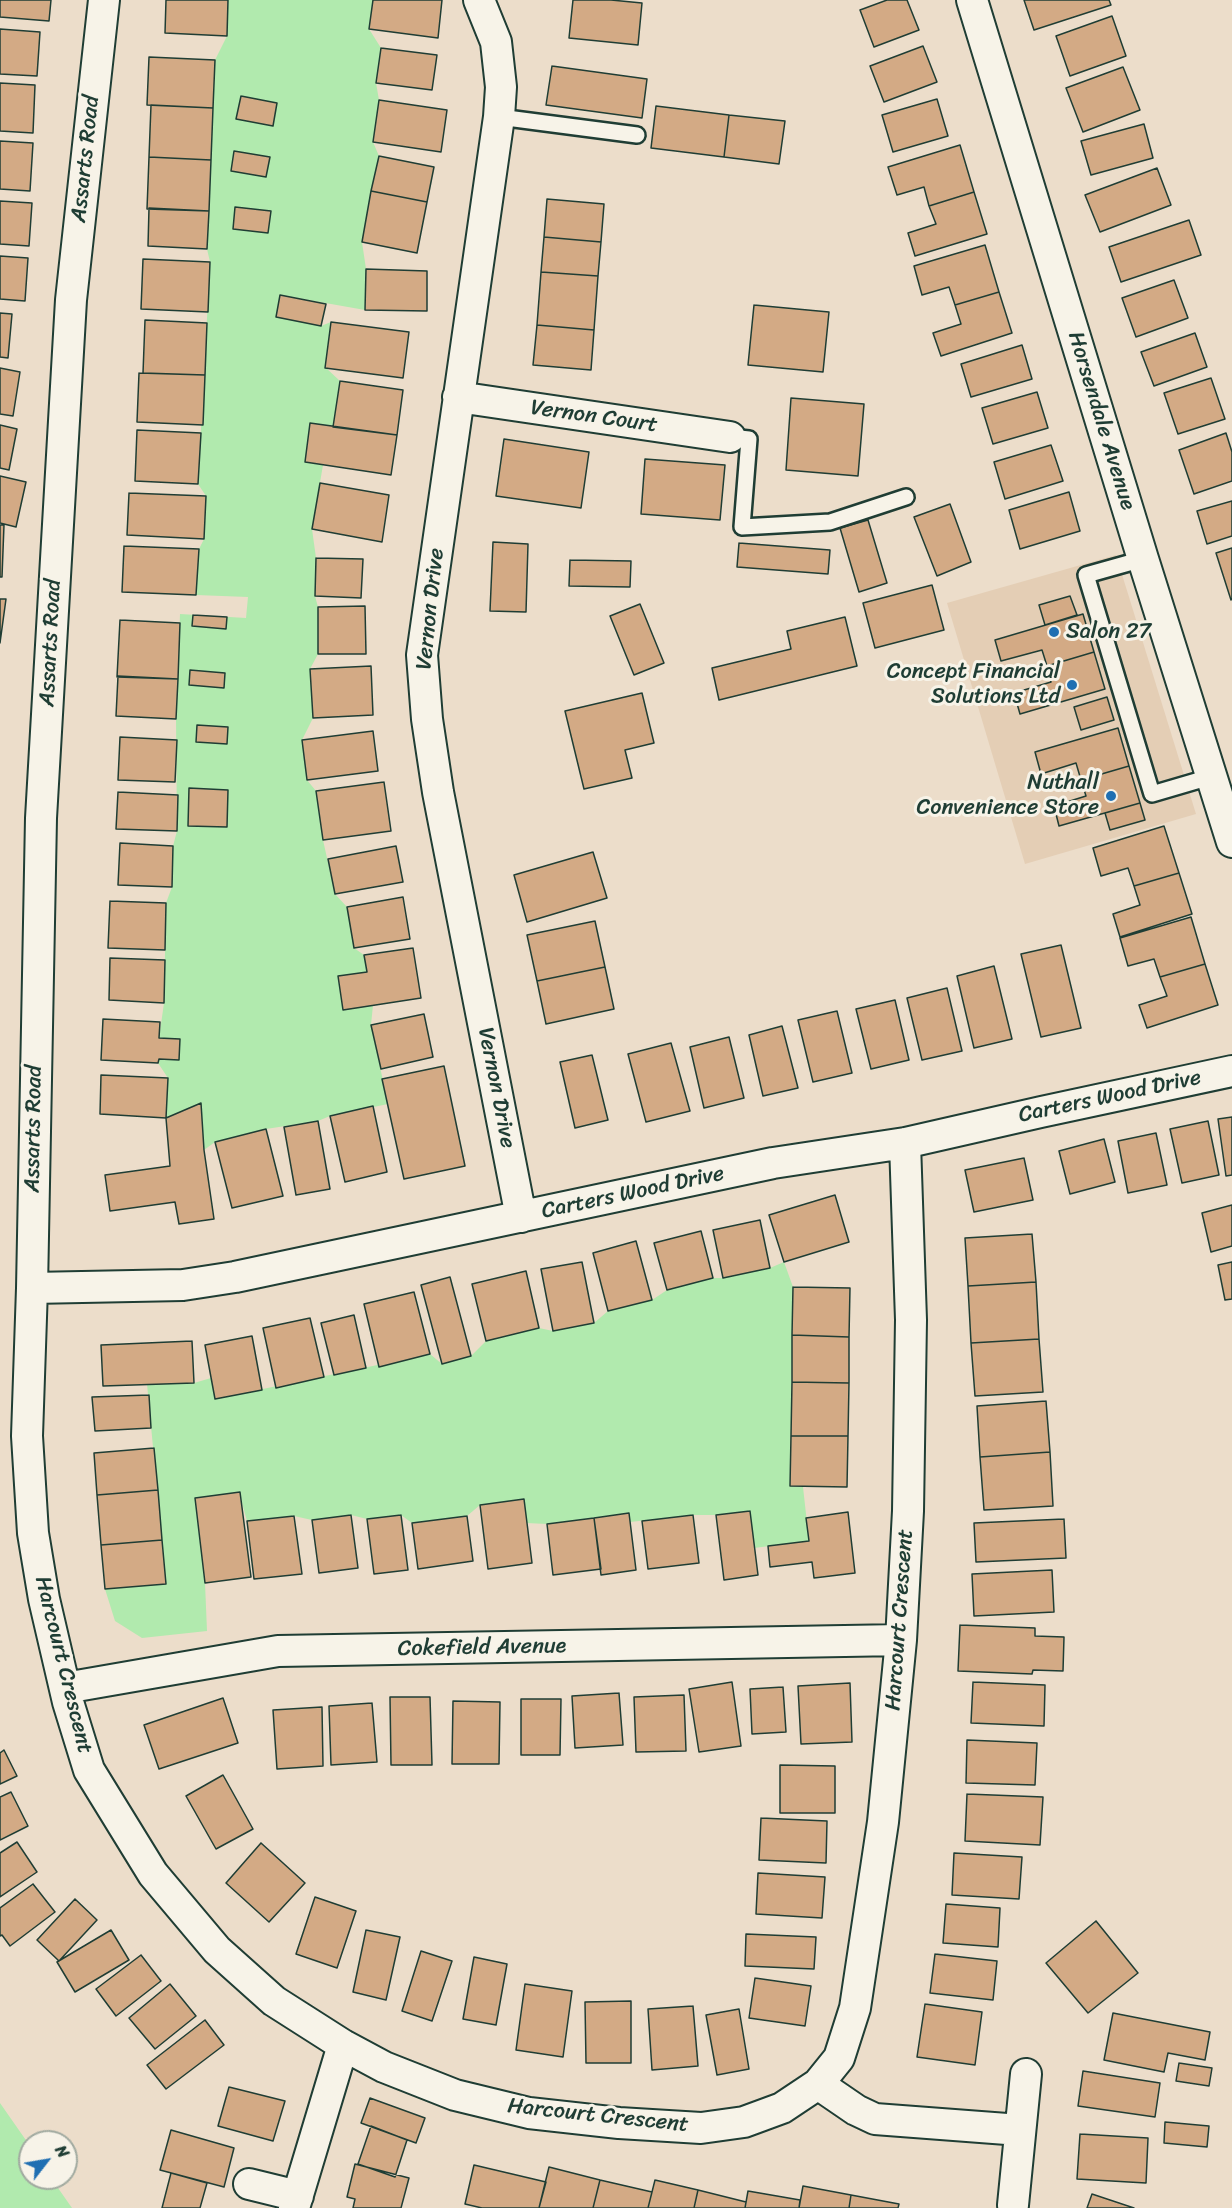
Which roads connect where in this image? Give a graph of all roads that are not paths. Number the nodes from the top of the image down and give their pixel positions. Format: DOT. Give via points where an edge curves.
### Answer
graph roads {
  1 [pos="104,0"];
  2 [pos="479,0"];
  3 [pos="972,0"];
  4 [pos="499,117"];
  5 [pos="637,135"];
  6 [pos="458,397"];
  7 [pos="730,437"];
  8 [pos="906,497"];
  9 [pos="1143,559"];
  10 [pos="1210,777"];
  11 [pos="1232,842"];
  12 [pos="1232,1071"];
  13 [pos="905,1143"];
  14 [pos="521,1216"];
  15 [pos="32,1288"];
  16 [pos="901,1640"];
  17 [pos="65,1688"];
  18 [pos="343,2045"];
  19 [pos="1026,2074"];
  20 [pos="818,2084"];
  21 [pos="1020,2130"];
  22 [pos="249,2184"];
  23 [pos="296,2202"];
  24 [pos="1013,2205"];
  1 -- 15 [label="street, Assarts Road" via="71,300 41,806"];
  2 -- 4 [label="street, Vernon Drive" via="496,42 501,87"];
  3 -- 9 [label="street, Horsendale Avenue"];
  4 -- 5 [label="lane"];
  4 -- 6 [label="street, Vernon Drive"];
  6 -- 7 [label="street, Vernon Court"];
  6 -- 14 [label="street, Vernon Drive" via="422,655 438,792"];
  7 -- 8 [label="lane" via="750,439 742,527 830,522"];
  9 -- 10 [label="street, Horsendale Avenue"];
  9 -- 10 [label="lane" via="1086,575 1152,794"];
  10 -- 11 [label="street, Horsendale Avenue"];
  12 -- 13 [label="street, Carters Wood Drive"];
  13 -- 14 [label="street, Carters Wood Drive" via="773,1163"];
  13 -- 16 [label="street, Harcourt Crescent" via="910,1320 908,1511"];
  14 -- 15 [label="street, Carters Wood Drive" via="235,1277 172,1285"];
  15 -- 17 [label="street, Harcourt Crescent" via="27,1436 33,1533"];
  16 -- 17 [label="street, Cokefield Avenue" via="278,1651"];
  16 -- 20 [label="street, Harcourt Crescent" via="883,1822 855,2008 839,2058"];
  17 -- 18 [label="street, Harcourt Crescent" via="89,1770 153,1874 217,1950 274,2001"];
  18 -- 20 [label="street, Harcourt Crescent" via="384,2067 455,2095 529,2113 619,2123 701,2128 744,2122 782,2109"];
  18 -- 23 [label="street"];
  19 -- 21 [label="street"];
  20 -- 21 [label="street" via="875,2119"];
  21 -- 24 [label="street"];
  22 -- 23 [label="street"];
}
